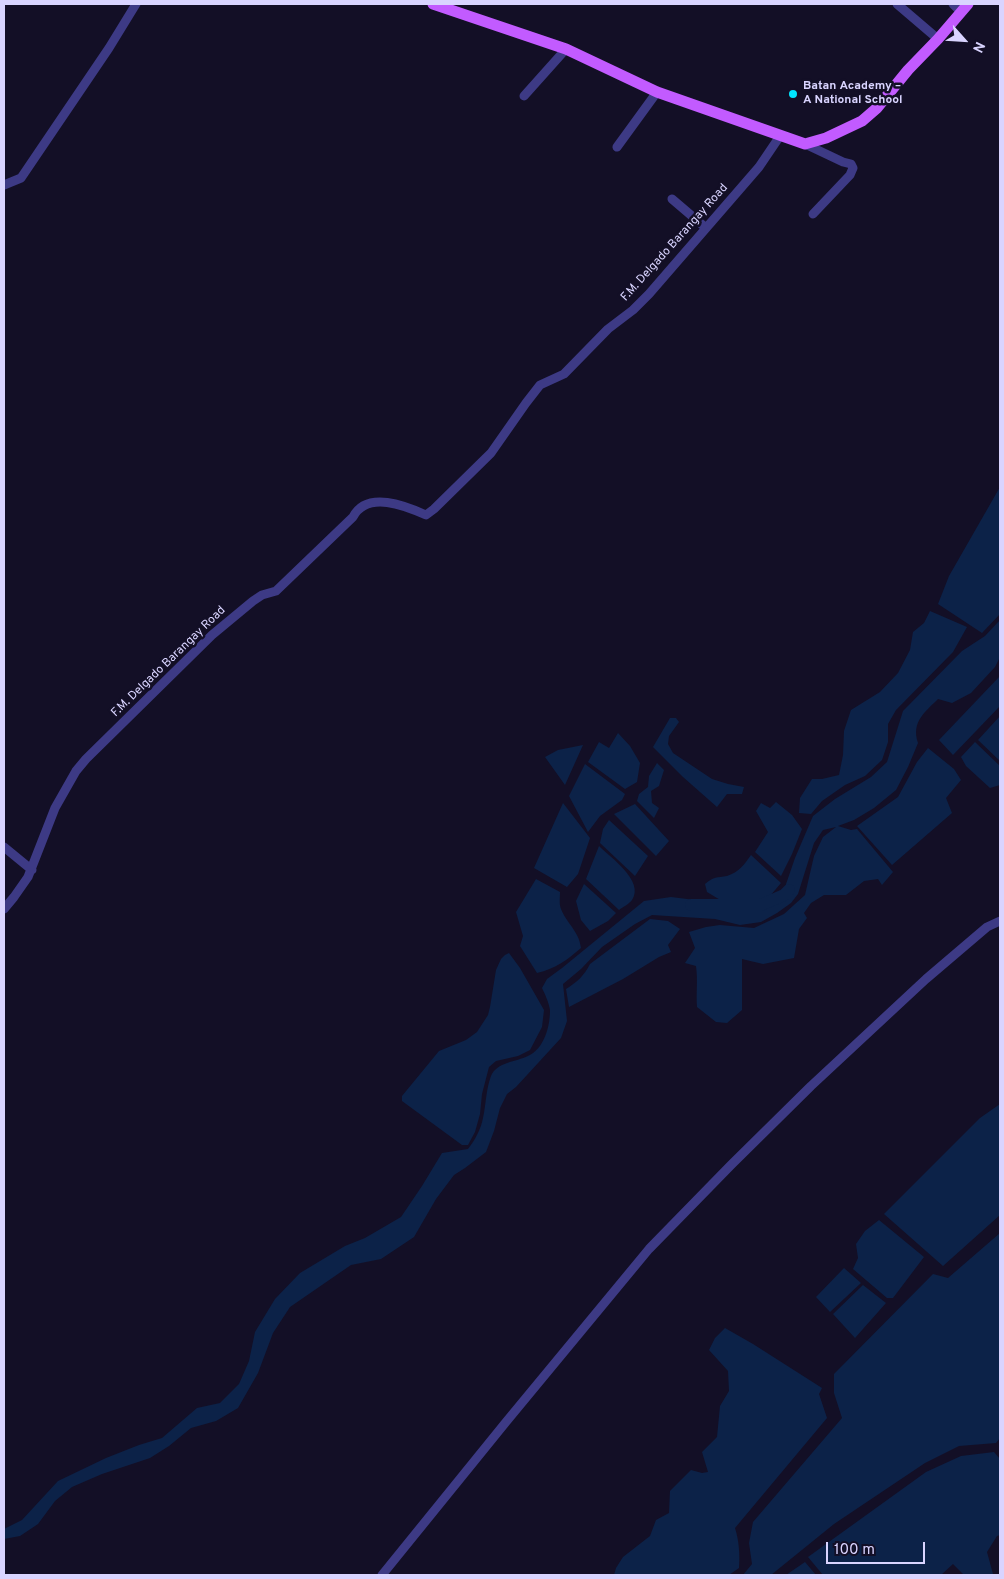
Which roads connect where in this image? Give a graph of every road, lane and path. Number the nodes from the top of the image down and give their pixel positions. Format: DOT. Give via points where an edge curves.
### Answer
graph roads {
  1 [pos="136,4"];
  2 [pos="433,4"];
  3 [pos="897,4"];
  4 [pos="961,6"];
  5 [pos="938,39"];
  6 [pos="566,49"];
  7 [pos="657,92"];
  8 [pos="524,96"];
  9 [pos="780,136"];
  10 [pos="805,144"];
  11 [pos="617,147"];
  12 [pos="4,185"];
  13 [pos="672,199"];
  14 [pos="813,214"];
  15 [pos="706,228"];
  16 [pos="4,846"];
  17 [pos="32,870"];
  18 [pos="4,909"];
  19 [pos="1000,920"];
  20 [pos="382,1575"];
  1 -- 12 [label="street" via="21,178"];
  2 -- 6 [label="main road"];
  3 -- 5 [label="street"];
  4 -- 5 [label="main road"];
  5 -- 10 [label="main road" via="862,121"];
  6 -- 7 [label="main road"];
  6 -- 8 [label="street"];
  7 -- 9 [label="main road"];
  7 -- 11 [label="street"];
  9 -- 10 [label="main road"];
  9 -- 15 [label="street, F.M. Delgado Barangay Road" via="759,168"];
  10 -- 14 [label="street" via="851,164 853,168"];
  13 -- 15 [label="street"];
  15 -- 17 [label="street, F.M. Delgado Barangay Road" via="649,294 608,329 564,374 540,385 491,454 430,512 426,515 397,504 376,502 364,505 276,591 253,601 212,635 76,771 55,808"];
  16 -- 17 [label="street"];
  17 -- 18 [label="street, F.M. Delgado Barangay Road"];
  19 -- 20 [label="street" via="987,927 880,1021 737,1158 649,1249"];
}
